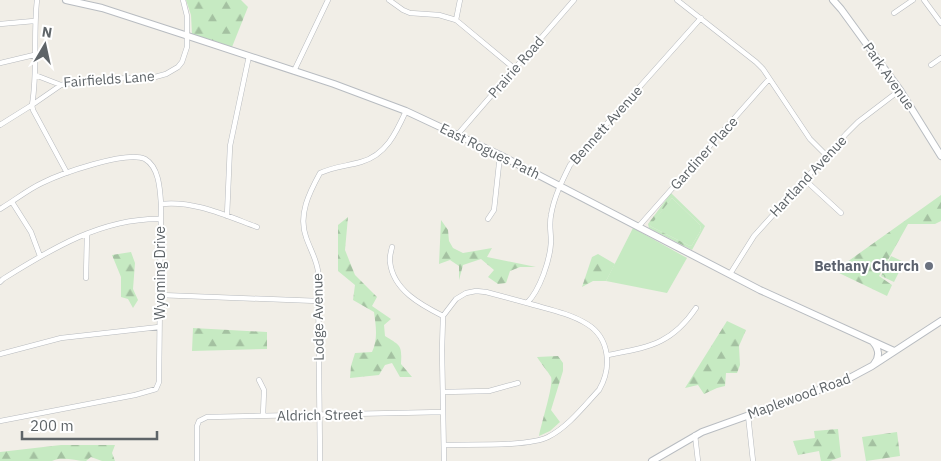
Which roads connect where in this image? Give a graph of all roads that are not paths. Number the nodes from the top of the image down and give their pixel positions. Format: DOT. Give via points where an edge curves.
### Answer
graph roads {
  1 [pos="37,0"];
  2 [pos="66,0"];
  3 [pos="183,0"];
  4 [pos="328,0"];
  5 [pos="389,0"];
  6 [pos="460,0"];
  7 [pos="574,0"];
  8 [pos="677,0"];
  9 [pos="913,0"];
  10 [pos="924,0"];
  11 [pos="837,1"];
  12 [pos="894,13"];
  13 [pos="701,18"];
  14 [pos="456,20"];
  15 [pos="34,21"];
  16 [pos="941,23"];
  17 [pos="0,24"];
  18 [pos="188,36"];
  19 [pos="34,55"];
  20 [pos="250,56"];
  21 [pos="941,58"];
  22 [pos="0,63"];
  23 [pos="931,65"];
  24 [pos="515,69"];
  25 [pos="294,71"];
  26 [pos="35,76"];
  27 [pos="769,79"];
  28 [pos="61,85"];
  29 [pos="900,90"];
  30 [pos="32,104"];
  31 [pos="406,111"];
  32 [pos="0,124"];
  33 [pos="458,134"];
  34 [pos="500,155"];
  35 [pos="826,156"];
  36 [pos="941,156"];
  37 [pos="67,173"];
  38 [pos="804,180"];
  39 [pos="560,186"];
  40 [pos="12,202"];
  41 [pos="161,204"];
  42 [pos="0,209"];
  43 [pos="841,213"];
  44 [pos="227,216"];
  45 [pos="160,219"];
  46 [pos="488,219"];
  47 [pos="638,226"];
  48 [pos="257,227"];
  49 [pos="87,234"];
  50 [pos="392,247"];
  51 [pos="40,256"];
  52 [pos="730,274"];
  53 [pos="86,278"];
  54 [pos="0,282"];
  55 [pos="160,295"];
  56 [pos="318,301"];
  57 [pos="527,303"];
  58 [pos="696,308"];
  59 [pos="443,316"];
  60 [pos="941,321"];
  61 [pos="159,327"];
  62 [pos="872,341"];
  63 [pos="894,351"];
  64 [pos="0,354"];
  65 [pos="608,355"];
  66 [pos="872,366"];
  67 [pos="258,380"];
  68 [pos="518,383"];
  69 [pos="443,392"];
  70 [pos="443,412"];
  71 [pos="748,415"];
  72 [pos="263,416"];
  73 [pos="320,416"];
  74 [pos="0,421"];
  75 [pos="695,435"];
  76 [pos="444,445"];
  77 [pos="197,461"];
  78 [pos="320,461"];
  79 [pos="444,461"];
  80 [pos="652,461"];
  81 [pos="698,461"];
  82 [pos="753,461"];
  1 -- 15 [label="street"];
  2 -- 18 [label="street, East Rogues Path" via="102,8"];
  3 -- 18 [label="street, Fairfields Lane" via="188,16"];
  4 -- 25 [label="street"];
  5 -- 14 [label="street" via="410,13 440,15"];
  6 -- 14 [label="street"];
  7 -- 24 [label="street, Prairie Road"];
  8 -- 13 [label="street"];
  9 -- 12 [label="street"];
  10 -- 16 [label="street"];
  11 -- 29 [label="street, Park Avenue"];
  13 -- 27 [label="street" via="756,62"];
  13 -- 39 [label="street, Bennett Avenue" via="580,152"];
  14 -- 24 [label="street"];
  15 -- 17 [label="street"];
  15 -- 19 [label="street"];
  18 -- 20 [label="street, East Rogues Path"];
  18 -- 28 [label="street, Fairfields Lane" via="182,62 166,74"];
  19 -- 22 [label="street"];
  19 -- 26 [label="street"];
  20 -- 25 [label="street, East Rogues Path"];
  20 -- 44 [label="street" via="230,146"];
  21 -- 23 [label="street"];
  24 -- 33 [label="street, Prairie Road"];
  25 -- 31 [label="street, East Rogues Path"];
  26 -- 28 [label="street, Fairfields Lane"];
  26 -- 30 [label="street"];
  27 -- 35 [label="street"];
  27 -- 47 [label="street, Gardiner Place"];
  28 -- 30 [label="street"];
  29 -- 35 [label="street, Hartland Avenue" via="858,122"];
  29 -- 36 [label="street, Park Avenue"];
  30 -- 32 [label="street"];
  30 -- 37 [label="street"];
  31 -- 33 [label="street, East Rogues Path"];
  31 -- 56 [label="street, Lodge Avenue" via="386,147 376,156 320,173 314,185 303,215 303,228 317,260"];
  33 -- 34 [label="street, East Rogues Path"];
  34 -- 39 [label="street, East Rogues Path"];
  34 -- 46 [label="street" via="494,210"];
  35 -- 38 [label="street, Hartland Avenue"];
  37 -- 40 [label="street, Wyoming Drive"];
  37 -- 41 [label="street, Wyoming Drive" via="136,156 151,164"];
  38 -- 43 [label="street"];
  38 -- 52 [label="street, Hartland Avenue" via="754,236"];
  39 -- 47 [label="street, East Rogues Path"];
  39 -- 57 [label="street, Bennett Avenue" via="550,217 550,251 539,284"];
  40 -- 42 [label="street, Wyoming Drive"];
  40 -- 51 [label="street" via="31,232"];
  41 -- 44 [label="street" via="182,204"];
  41 -- 45 [label="street, Wyoming Drive"];
  44 -- 48 [label="street"];
  45 -- 49 [label="street" via="131,221"];
  45 -- 55 [label="street, Wyoming Drive"];
  47 -- 52 [label="street, East Rogues Path"];
  49 -- 51 [label="street"];
  49 -- 53 [label="street"];
  50 -- 59 [label="street" via="390,262 400,286 415,301"];
  51 -- 54 [label="street"];
  52 -- 62 [label="street, East Rogues Path"];
  55 -- 56 [label="street"];
  55 -- 61 [label="street, Wyoming Drive"];
  56 -- 73 [label="street, Lodge Avenue"];
  57 -- 59 [label="street" via="476,291 456,299"];
  57 -- 65 [label="street" via="588,325 596,331"];
  58 -- 65 [label="street" via="677,332 667,339 644,348"];
  59 -- 69 [label="street"];
  60 -- 63 [label="street, Maplewood Road"];
  61 -- 64 [label="street" via="61,338"];
  61 -- 74 [label="street, Wyoming Drive" via="159,382 156,389"];
  62 -- 63 [label="street, East Rogues Path"];
  62 -- 66 [label="street" via="878,354"];
  63 -- 66 [label="street, Maplewood Road"];
  65 -- 76 [label="street" via="607,372 600,390 558,431 546,438 521,443"];
  66 -- 71 [label="street, Maplewood Road" via="844,381"];
  67 -- 72 [label="street" via="264,390"];
  68 -- 69 [label="street" via="489,391"];
  69 -- 70 [label="street"];
  70 -- 73 [label="street, Aldrich Street"];
  70 -- 76 [label="street"];
  71 -- 75 [label="street, Maplewood Road"];
  71 -- 82 [label="street"];
  72 -- 73 [label="street, Aldrich Street"];
  72 -- 77 [label="street, Aldrich Street" via="207,417 199,421"];
  73 -- 78 [label="street, Lodge Avenue"];
  75 -- 80 [label="street, Maplewood Road"];
  75 -- 81 [label="street"];
  76 -- 79 [label="street"];
}
